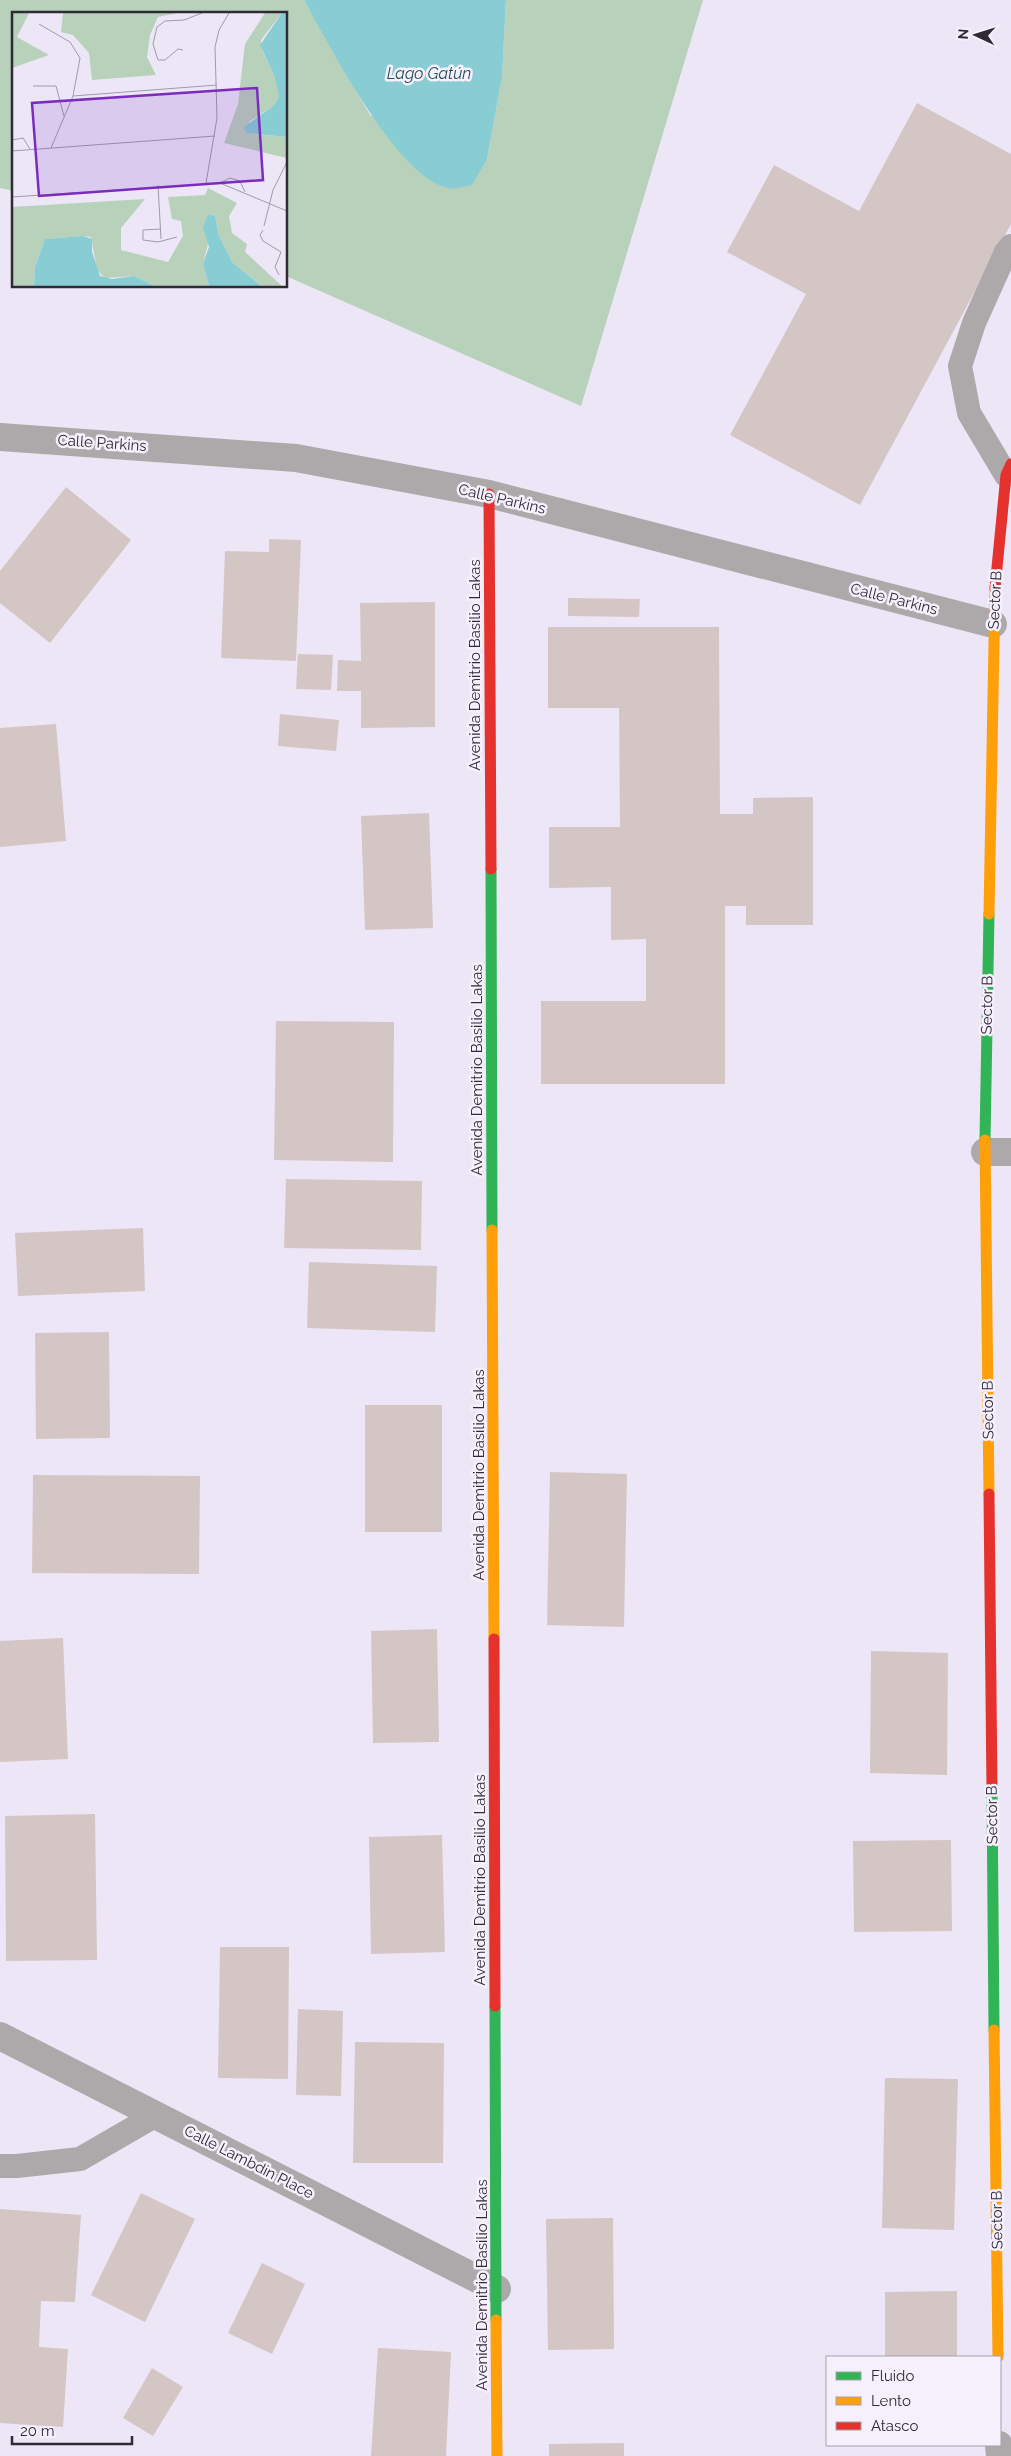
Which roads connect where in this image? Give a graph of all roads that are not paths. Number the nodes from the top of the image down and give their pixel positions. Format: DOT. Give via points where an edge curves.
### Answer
graph roads {
  1 [pos="1011,246"];
  2 [pos="0,437"];
  3 [pos="1008,470"];
  4 [pos="489,494"];
  5 [pos="993,624"];
  6 [pos="998,1152"];
  7 [pos="0,2036"];
  8 [pos="156,2115"];
  9 [pos="0,2166"];
  10 [pos="498,2290"];
  11 [pos="998,2356"];
  12 [pos="497,2456"];
  1 -- 3 [label="lane" via="974,323 960,366 969,413"];
  2 -- 4 [label="street, Calle Parkins" via="296,458"];
  3 -- 5 [label="street, Sector B" via="998,546"];
  4 -- 5 [label="street, Calle Parkins"];
  4 -- 10 [label="street, Avenida Demitrio Basilio Lakas"];
  5 -- 6 [label="street, Sector B"];
  6 -- 11 [label="street, Sector B"];
  7 -- 8 [label="street, Calle Lambdin Place"];
  8 -- 9 [label="lane" via="80,2159"];
  8 -- 10 [label="street, Calle Lambdin Place"];
  10 -- 12 [label="street, Avenida Demitrio Basilio Lakas"];
}
